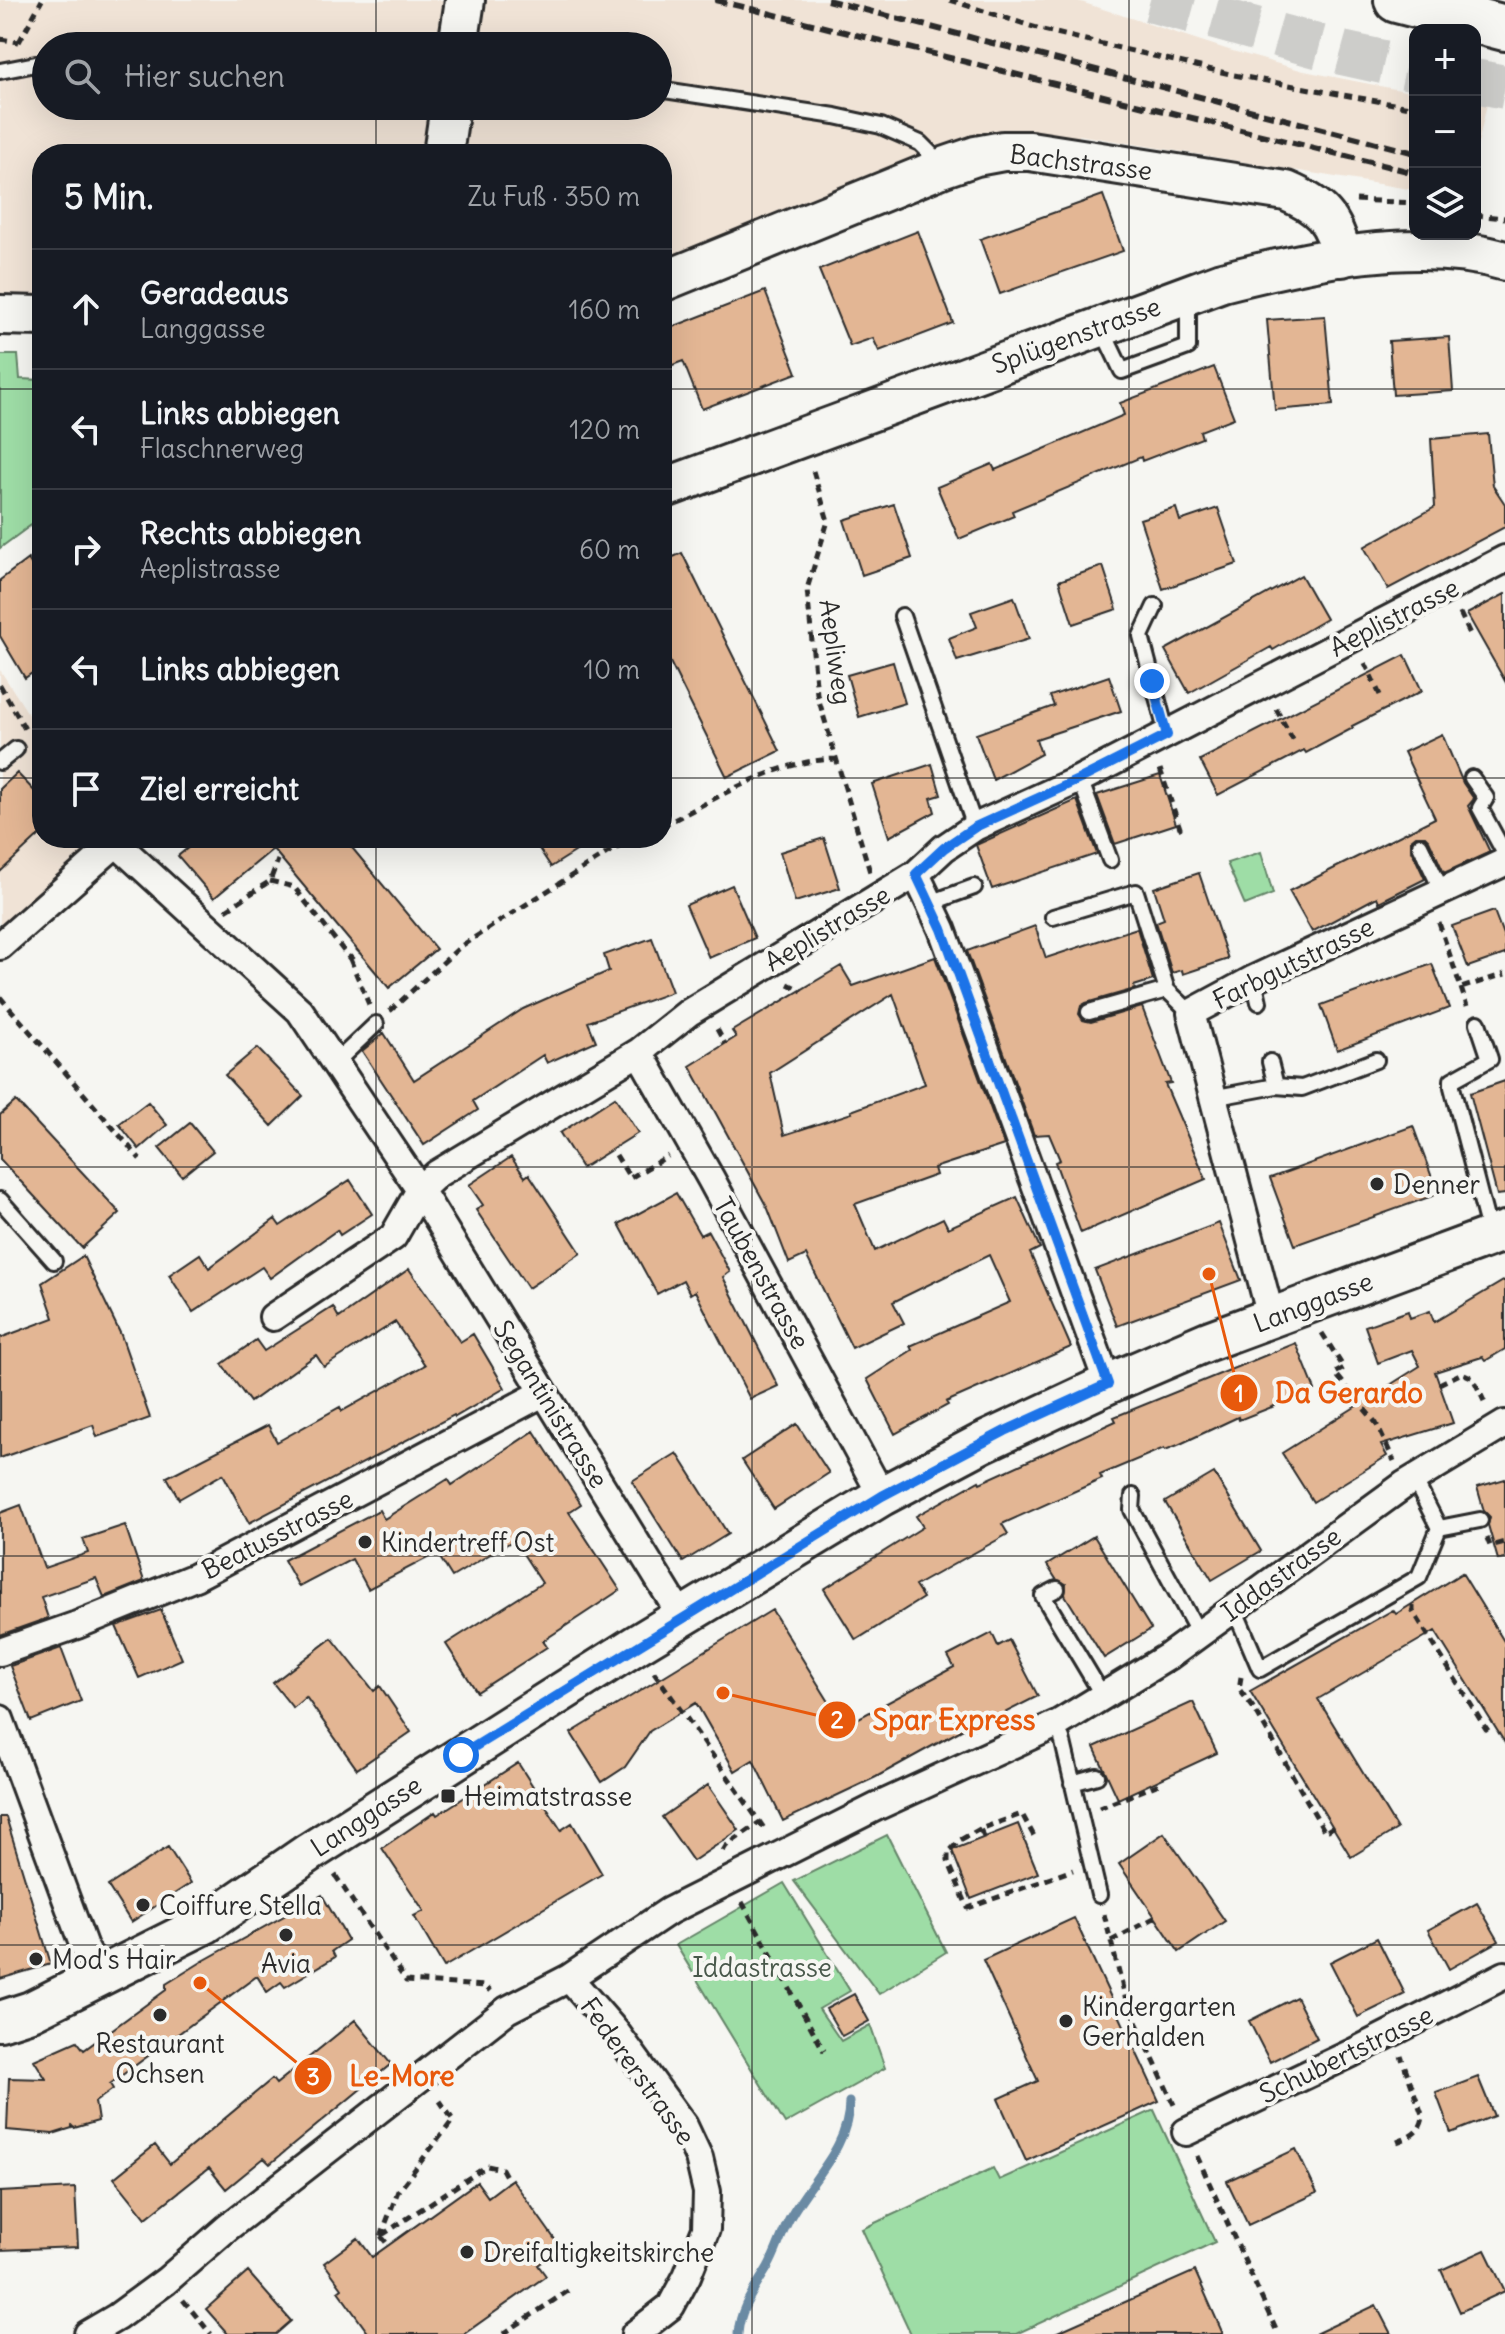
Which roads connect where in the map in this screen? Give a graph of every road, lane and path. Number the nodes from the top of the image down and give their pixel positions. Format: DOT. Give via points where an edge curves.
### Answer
graph roads {
  1 [pos="42,0"];
  2 [pos="465,0"];
  3 [pos="950,0"];
  4 [pos="1397,0"];
  5 [pos="1505,28"];
  6 [pos="460,32"];
  7 [pos="19,42"];
  8 [pos="32,65"];
  9 [pos="0,71"];
  10 [pos="672,91"];
  11 [pos="1409,107"];
  12 [pos="448,120"];
  13 [pos="444,144"];
  14 [pos="944,167"];
  15 [pos="1381,203"];
  16 [pos="1409,203"];
  17 [pos="1481,216"];
  18 [pos="1505,218"];
  19 [pos="1342,257"];
  20 [pos="1505,261"];
  21 [pos="672,278"];
  22 [pos="1188,294"];
  23 [pos="0,315"];
  24 [pos="32,316"];
  25 [pos="1100,325"];
  26 [pos="813,471"];
  27 [pos="672,485"];
  28 [pos="1505,559"];
  29 [pos="1155,606"];
  30 [pos="902,616"];
  31 [pos="1363,659"];
  32 [pos="0,685"];
  33 [pos="1380,695"];
  34 [pos="1275,707"];
  35 [pos="1167,735"];
  36 [pos="30,738"];
  37 [pos="1293,740"];
  38 [pos="16,749"];
  39 [pos="836,759"];
  40 [pos="0,762"];
  41 [pos="1159,768"];
  42 [pos="1472,778"];
  43 [pos="1080,779"];
  44 [pos="672,821"];
  45 [pos="975,827"];
  46 [pos="1175,830"];
  47 [pos="1420,845"];
  48 [pos="111,848"];
  49 [pos="126,848"];
  50 [pos="617,848"];
  51 [pos="1505,854"];
  52 [pos="278,860"];
  53 [pos="1110,860"];
  54 [pos="1505,862"];
  55 [pos="916,874"];
  56 [pos="270,881"];
  57 [pos="874,885"];
  58 [pos="974,887"];
  59 [pos="1436,894"];
  60 [pos="233,903"];
  61 [pos="930,903"];
  62 [pos="1053,917"];
  63 [pos="0,946"];
  64 [pos="358,951"];
  65 [pos="350,959"];
  66 [pos="1505,974"];
  67 [pos="792,987"];
  68 [pos="1167,990"];
  69 [pos="802,991"];
  70 [pos="0,997"];
  71 [pos="1089,1012"];
  72 [pos="1191,1013"];
  73 [pos="1478,1023"];
  74 [pos="376,1024"];
  75 [pos="720,1034"];
  76 [pos="725,1044"];
  77 [pos="639,1052"];
  78 [pos="1376,1060"];
  79 [pos="1270,1062"];
  80 [pos="335,1063"];
  81 [pos="1276,1086"];
  82 [pos="1212,1098"];
  83 [pos="679,1150"];
  84 [pos="616,1155"];
  85 [pos="140,1159"];
  86 [pos="420,1190"];
  87 [pos="0,1200"];
  88 [pos="1498,1233"];
  89 [pos="54,1261"];
  90 [pos="1288,1310"];
  91 [pos="273,1317"];
  92 [pos="1108,1384"];
  93 [pos="1439,1384"];
  94 [pos="543,1393"];
  95 [pos="1496,1415"];
  96 [pos="1407,1476"];
  97 [pos="882,1496"];
  98 [pos="1133,1496"];
  99 [pos="1480,1520"];
  100 [pos="1439,1528"];
  101 [pos="1505,1542"];
  102 [pos="1490,1546"];
  103 [pos="1419,1577"];
  104 [pos="1057,1589"];
  105 [pos="1234,1608"];
  106 [pos="682,1617"];
  107 [pos="1199,1634"];
  108 [pos="1446,1649"];
  109 [pos="0,1652"];
  110 [pos="1439,1653"];
  111 [pos="1260,1669"];
  112 [pos="654,1671"];
  113 [pos="1103,1696"];
  114 [pos="0,1719"];
  115 [pos="1493,1724"];
  116 [pos="1062,1738"];
  117 [pos="1097,1776"];
  118 [pos="1072,1783"];
  119 [pos="1159,1784"];
  120 [pos="1079,1812"];
  121 [pos="1333,1827"];
  122 [pos="980,1829"];
  123 [pos="767,1833"];
  124 [pos="984,1837"];
  125 [pos="1035,1838"];
  126 [pos="1065,1863"];
  127 [pos="1091,1864"];
  128 [pos="1067,1872"];
  129 [pos="334,1875"];
  130 [pos="1099,1895"];
  131 [pos="740,1898"];
  132 [pos="1156,1917"];
  133 [pos="1111,1941"];
  134 [pos="1505,1975"];
  135 [pos="101,1977"];
  136 [pos="569,1978"];
  137 [pos="507,2010"];
  138 [pos="0,2021"];
  139 [pos="1390,2033"];
  140 [pos="824,2051"];
  141 [pos="440,2101"];
  142 [pos="1186,2132"];
  143 [pos="1397,2142"];
  144 [pos="509,2182"];
  145 [pos="381,2236"];
  146 [pos="388,2245"];
  147 [pos="571,2289"];
  148 [pos="177,2293"];
  149 [pos="88,2334"];
  150 [pos="211,2334"];
  151 [pos="503,2334"];
  152 [pos="635,2334"];
  1 -- 7 [label="path"];
  2 -- 6 [label="main road"];
  3 -- 11 [label="path" via="1043,30 1234,75"];
  4 -- 5 [label="highway"];
  8 -- 9 [label="lane"];
  10 -- 14 [label="lane" via="881,126 920,143"];
  12 -- 13 [label="main road"];
  14 -- 19 [label="main road, Bachstrasse" via="976,156 1030,151 1286,191 1321,211 1334,229"];
  14 -- 21 [label="main road, Bachstrasse"];
  15 -- 16 [label="path"];
  17 -- 18 [label="path"];
  19 -- 20 [label="main road, Splügenstrasse" via="1430,251"];
  19 -- 22 [label="main road, Splügenstrasse" via="1291,264"];
  22 -- 25 [label="main road, Splügenstrasse"];
  22 -- 25 [label="lane" via="1188,347 1122,371"];
  23 -- 24 [label="main road"];
  25 -- 27 [label="main road, Splügenstrasse"];
  26 -- 39 [label="path, Aepliweg" via="828,521 807,589 817,694"];
  28 -- 35 [label="street, Aeplistrasse"];
  29 -- 35 [label="lane" via="1141,636"];
  30 -- 45 [label="lane"];
  31 -- 33 [label="path"];
  32 -- 36 [label="path"];
  34 -- 37 [label="path"];
  35 -- 43 [label="street, Aeplistrasse"];
  38 -- 40 [label="lane"];
  39 -- 44 [label="path" via="811,759 778,769"];
  39 -- 57 [label="path, Aepliweg"];
  41 -- 46 [label="path" via="1180,828"];
  42 -- 51 [label="lane" via="1486,798 1480,808"];
  43 -- 45 [label="street, Aeplistrasse"];
  43 -- 53 [label="lane"];
  45 -- 55 [label="street, Aeplistrasse"];
  47 -- 59 [label="lane"];
  48 -- 63 [label="street"];
  49 -- 80 [label="street, Segantinistrasse" via="300,1011"];
  50 -- 74 [label="path" via="461,946"];
  52 -- 56 [label="path"];
  54 -- 59 [label="street, Farbgutstrasse"];
  55 -- 61 [label="street"];
  55 -- 77 [label="street, Aeplistrasse" via="688,1013"];
  56 -- 60 [label="path"];
  56 -- 65 [label="path" via="294,887"];
  58 -- 61 [label="lane"];
  59 -- 66 [label="path" via="1461,988"];
  59 -- 72 [label="street, Farbgutstrasse" via="1256,990"];
  61 -- 92 [label="street"];
  62 -- 68 [label="lane" via="1136,892"];
  64 -- 65 [label="path"];
  65 -- 74 [label="path"];
  67 -- 69 [label="path"];
  68 -- 71 [label="lane"];
  68 -- 72 [label="lane"];
  70 -- 85 [label="path"];
  72 -- 82 [label="street, Farbgutstrasse"];
  73 -- 88 [label="lane" via="1490,1059 1457,1075 1452,1087"];
  74 -- 80 [label="lane"];
  75 -- 76 [label="path"];
  77 -- 86 [label="street, Aeplistrasse" via="437,1174"];
  77 -- 97 [label="street, Taubenstrasse"];
  78 -- 81 [label="lane" via="1302,1088"];
  79 -- 81 [label="lane"];
  80 -- 86 [label="street, Segantinistrasse"];
  81 -- 82 [label="lane"];
  82 -- 90 [label="street, Farbgutstrasse"];
  83 -- 84 [label="path" via="630,1178"];
  86 -- 91 [label="street" via="393,1237"];
  86 -- 94 [label="street, Segantinistrasse"];
  87 -- 89 [label="lane"];
  88 -- 90 [label="main road, Langgasse"];
  90 -- 92 [label="main road, Langgasse"];
  90 -- 96 [label="path" via="1344,1368 1335,1373 1376,1423"];
  92 -- 97 [label="main road, Langgasse"];
  93 -- 95 [label="path" via="1462,1373 1473,1378"];
  94 -- 106 [label="street, Segantinistrasse"];
  94 -- 109 [label="street, Beatusstrasse" via="195,1577"];
  95 -- 96 [label="street, Iddastrasse"];
  96 -- 100 [label="lane"];
  96 -- 105 [label="street, Iddastrasse"];
  97 -- 106 [label="main road, Langgasse"];
  98 -- 107 [label="lane" via="1132,1510"];
  99 -- 100 [label="lane"];
  100 -- 103 [label="lane"];
  101 -- 102 [label="path"];
  103 -- 110 [label="path" via="1413,1611"];
  103 -- 111 [label="lane"];
  104 -- 113 [label="lane" via="1043,1596"];
  105 -- 107 [label="street, Iddastrasse"];
  105 -- 111 [label="lane"];
  106 -- 135 [label="main road, Langgasse" via="205,1924"];
  107 -- 113 [label="street, Iddastrasse"];
  108 -- 110 [label="path"];
  110 -- 115 [label="path" via="1486,1729"];
  111 -- 121 [label="path" via="1243,1674 1239,1689 1276,1741 1325,1832"];
  112 -- 123 [label="path"];
  113 -- 136 [label="street, Iddastrasse" via="1059,1723 669,1911"];
  114 -- 135 [label="street" via="84,1947"];
  116 -- 118 [label="lane"];
  117 -- 118 [label="lane"];
  118 -- 120 [label="lane"];
  119 -- 120 [label="path"];
  120 -- 127 [label="lane"];
  122 -- 124 [label="path"];
  122 -- 125 [label="path" via="1022,1814"];
  122 -- 128 [label="path" via="948,1853 968,1908"];
  126 -- 128 [label="path"];
  127 -- 128 [label="path"];
  127 -- 130 [label="lane"];
  129 -- 137 [label="path" via="406,1981 485,1986"];
  131 -- 140 [label="path"];
  132 -- 133 [label="path"];
  134 -- 139 [label="street, Schubertstrasse"];
  135 -- 138 [label="main road, Langgasse"];
  136 -- 137 [label="street, Iddastrasse"];
  136 -- 152 [label="street, Federerstrasse" via="684,2126 707,2192 706,2229 687,2276 671,2306"];
  137 -- 149 [label="street, Iddastrasse" via="166,2281"];
  139 -- 142 [label="street, Schubertstrasse"];
  139 -- 143 [label="path" via="1423,2117 1417,2132"];
  141 -- 145 [label="path" via="453,2120 398,2191"];
  144 -- 145 [label="path" via="502,2169 487,2166"];
  145 -- 146 [label="path"];
  147 -- 151 [label="path"];
  148 -- 150 [label="path"];
}
